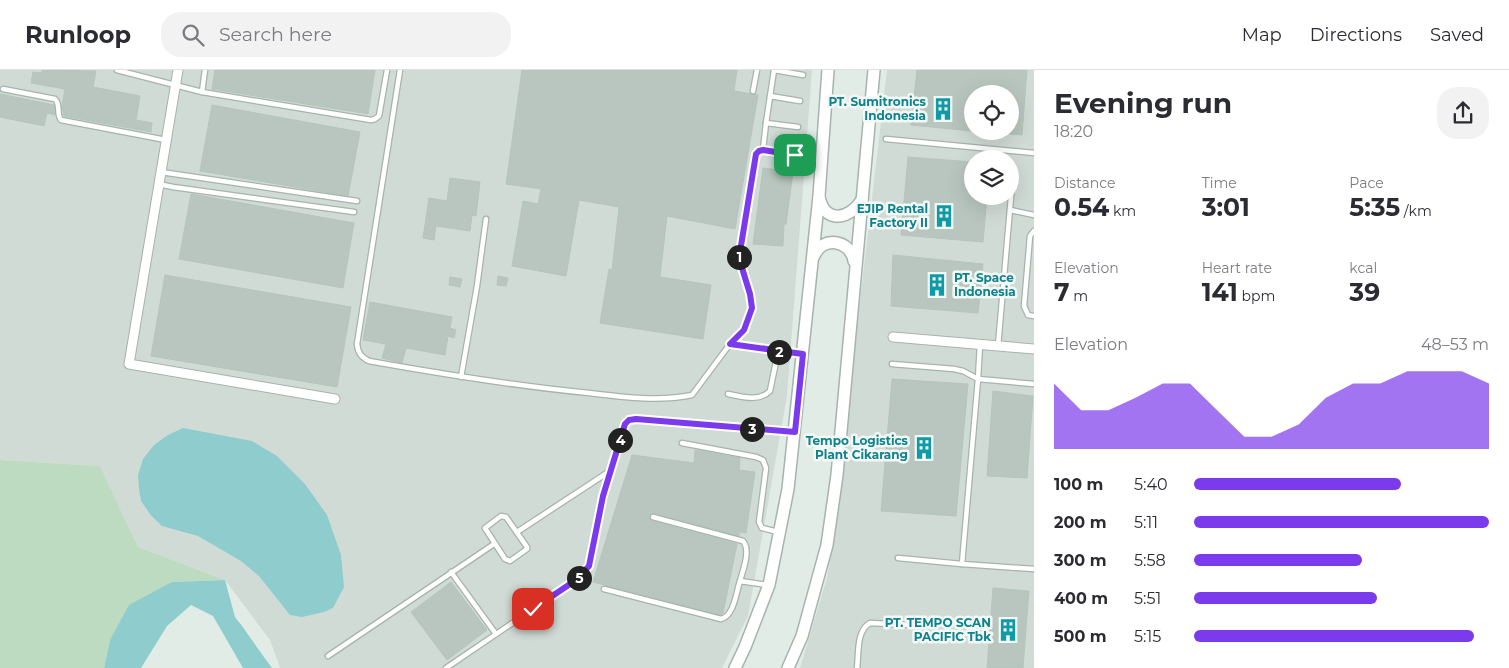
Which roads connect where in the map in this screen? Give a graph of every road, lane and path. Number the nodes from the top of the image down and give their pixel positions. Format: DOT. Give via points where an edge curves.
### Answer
graph roads {
  1 [pos="117,70"];
  2 [pos="178,70"];
  3 [pos="205,70"];
  4 [pos="387,70"];
  5 [pos="400,70"];
  6 [pos="757,70"];
  7 [pos="774,70"];
  8 [pos="828,70"];
  9 [pos="874,70"];
  10 [pos="803,75"];
  11 [pos="176,84"];
  12 [pos="3,89"];
  13 [pos="752,91"];
  14 [pos="202,92"];
  15 [pos="770,96"];
  16 [pos="800,101"];
  17 [pos="766,123"];
  18 [pos="798,127"];
  19 [pos="886,139"];
  20 [pos="166,140"];
  21 [pos="763,150"];
  22 [pos="1034,153"];
  23 [pos="795,155"];
  24 [pos="161,172"];
  25 [pos="158,184"];
  26 [pos="819,196"];
  27 [pos="358,200"];
  28 [pos="862,200"];
  29 [pos="1010,205"];
  30 [pos="1010,210"];
  31 [pos="354,212"];
  32 [pos="1034,215"];
  33 [pos="486,219"];
  34 [pos="1034,231"];
  35 [pos="813,260"];
  36 [pos="855,264"];
  37 [pos="1034,316"];
  38 [pos="893,337"];
  39 [pos="730,344"];
  40 [pos="980,344"];
  41 [pos="998,346"];
  42 [pos="1034,349"];
  43 [pos="778,352"];
  44 [pos="803,354"];
  45 [pos="892,364"];
  46 [pos="461,377"];
  47 [pos="978,379"];
  48 [pos="1034,384"];
  49 [pos="728,394"];
  50 [pos="335,399"];
  51 [pos="795,432"];
  52 [pos="682,444"];
  53 [pos="610,471"];
  54 [pos="653,517"];
  55 [pos="517,532"];
  56 [pos="780,533"];
  57 [pos="494,544"];
  58 [pos="898,558"];
  59 [pos="962,564"];
  60 [pos="1034,569"];
  61 [pos="451,572"];
  62 [pos="740,581"];
  63 [pos="769,585"];
  64 [pos="604,589"];
  65 [pos="914,625"];
  66 [pos="496,634"];
  67 [pos="328,656"];
  68 [pos="446,668"];
  69 [pos="735,668"];
  70 [pos="788,668"];
  71 [pos="857,668"];
  1 -- 11 [label="lane"];
  2 -- 11 [label="street"];
  3 -- 14 [label="lane"];
  4 -- 14 [label="lane" via="379,116 371,120"];
  5 -- 46 [label="lane" via="358,350 369,361"];
  6 -- 13 [label="lane"];
  7 -- 10 [label="lane"];
  7 -- 15 [label="lane"];
  8 -- 26 [label="street"];
  9 -- 28 [label="street"];
  11 -- 14 [label="lane"];
  11 -- 20 [label="street"];
  12 -- 20 [label="lane" via="55,99 61,120"];
  15 -- 16 [label="lane"];
  15 -- 17 [label="lane"];
  17 -- 18 [label="lane"];
  17 -- 21 [label="lane"];
  19 -- 22 [label="lane"];
  20 -- 24 [label="street"];
  21 -- 23 [label="lane"];
  21 -- 39 [label="lane" via="756,154 739,258 752,308 744,330"];
  24 -- 25 [label="street"];
  24 -- 27 [label="lane"];
  25 -- 31 [label="lane"];
  25 -- 50 [label="street" via="129,364"];
  26 -- 28 [label="street" via="824,210 838,216 852,212"];
  26 -- 35 [label="street"];
  28 -- 36 [label="street"];
  29 -- 30 [label="lane"];
  30 -- 32 [label="lane"];
  30 -- 41 [label="lane"];
  33 -- 46 [label="lane"];
  34 -- 37 [label="lane" via="1030,236 1024,306 1028,315"];
  35 -- 36 [label="street" via="816,251 831,242 848,248"];
  35 -- 44 [label="street"];
  36 -- 70 [label="street" via="837,475 827,545 802,636"];
  38 -- 40 [label="street"];
  39 -- 43 [label="lane"];
  39 -- 46 [label="lane" via="696,391 684,397 628,397"];
  40 -- 41 [label="street"];
  40 -- 47 [label="lane"];
  41 -- 42 [label="street"];
  43 -- 44 [label="lane"];
  43 -- 49 [label="lane" via="768,393 750,398"];
  44 -- 51 [label="street"];
  45 -- 47 [label="lane" via="954,369"];
  47 -- 48 [label="lane"];
  47 -- 59 [label="lane"];
  51 -- 53 [label="lane" via="631,419 625,424"];
  51 -- 56 [label="street"];
  52 -- 56 [label="lane" via="761,459 766,468 759,522 762,528"];
  53 -- 55 [label="lane"];
  53 -- 66 [label="lane" via="586,572"];
  54 -- 62 [label="lane" via="743,541 746,555"];
  55 -- 57 [label="lane" via="506,517 501,516 485,528"];
  55 -- 57 [label="lane" via="527,547 510,560 505,559"];
  56 -- 63 [label="street"];
  57 -- 61 [label="lane"];
  58 -- 59 [label="lane"];
  59 -- 60 [label="lane"];
  61 -- 66 [label="lane"];
  61 -- 67 [label="lane"];
  62 -- 63 [label="lane"];
  62 -- 64 [label="lane" via="730,612 721,620"];
  63 -- 69 [label="street"];
  65 -- 71 [label="lane" via="870,623 865,626 861,633"];
  66 -- 68 [label="lane"];
}
